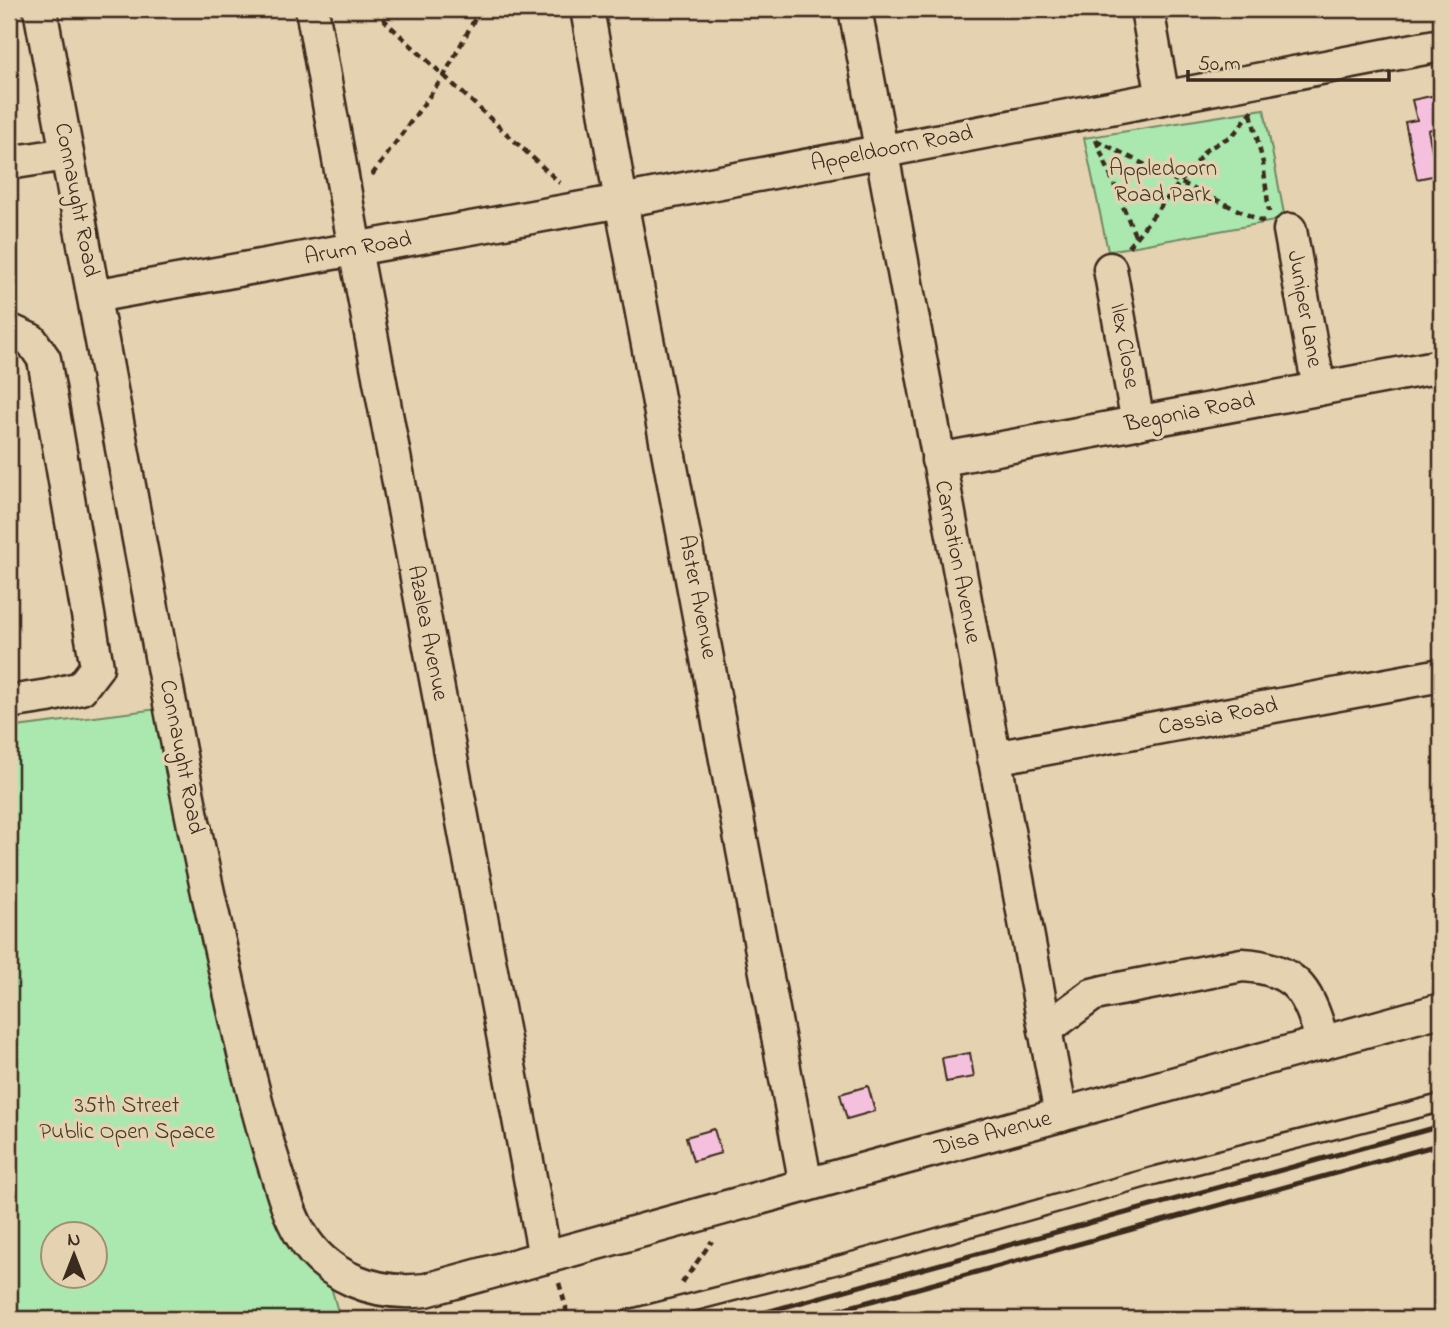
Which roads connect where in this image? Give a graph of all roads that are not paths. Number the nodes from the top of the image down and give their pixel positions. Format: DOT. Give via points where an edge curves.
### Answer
graph roads {
  1 [pos="40,9"];
  2 [pos="312,9"];
  3 [pos="587,9"];
  4 [pos="855,9"];
  5 [pos="1147,9"];
  6 [pos="1441,45"];
  7 [pos="1163,98"];
  8 [pos="880,152"];
  9 [pos="67,154"];
  10 [pos="9,163"];
  11 [pos="621,201"];
  12 [pos="1280,225"];
  13 [pos="355,249"];
  14 [pos="1110,269"];
  15 [pos="94,296"];
  16 [pos="9,330"];
  17 [pos="1441,366"];
  18 [pos="1319,389"];
  19 [pos="1138,423"];
  20 [pos="938,460"];
  21 [pos="1441,675"];
  22 [pos="9,702"];
  23 [pos="994,758"];
  24 [pos="1441,1010"];
  25 [pos="1045,1030"];
  26 [pos="1323,1043"];
  27 [pos="1441,1103"];
  28 [pos="1061,1115"];
  29 [pos="806,1185"];
  30 [pos="545,1257"];
  31 [pos="628,1319"];
  1 -- 9 [label="street, Connaught Road"];
  2 -- 13 [label="street, Azalea Avenue"];
  3 -- 11 [label="street, Aster Avenue"];
  4 -- 8 [label="street, Carnation Avenue"];
  5 -- 7 [label="street"];
  6 -- 7 [label="street, Appeldoorn Road"];
  7 -- 8 [label="street, Appeldoorn Road" via="1092,126"];
  8 -- 11 [label="street, Appeldoorn Road"];
  8 -- 20 [label="street, Carnation Avenue"];
  9 -- 10 [label="street"];
  9 -- 15 [label="street, Connaught Road"];
  11 -- 13 [label="street, Arum Road"];
  11 -- 29 [label="street, Aster Avenue"];
  12 -- 18 [label="street, Juniper Lane"];
  13 -- 15 [label="street, Arum Road"];
  13 -- 30 [label="street, Azalea Avenue"];
  14 -- 19 [label="street, Ilex Close"];
  15 -- 30 [label="street, Connaught Road" via="204,879 260,1122 298,1230 317,1255 342,1275 394,1292 426,1290"];
  16 -- 22 [label="street" via="31,340 44,359 97,667 81,688"];
  17 -- 18 [label="street, Begonia Road"];
  18 -- 19 [label="street, Begonia Road"];
  19 -- 20 [label="street, Begonia Road"];
  20 -- 23 [label="street, Carnation Avenue"];
  21 -- 23 [label="street, Cassia Road"];
  23 -- 25 [label="street, Carnation Avenue"];
  24 -- 26 [label="street, Disa Avenue"];
  25 -- 26 [label="street" via="1092,995 1242,965 1279,972 1295,982 1308,997"];
  25 -- 28 [label="street, Carnation Avenue"];
  26 -- 28 [label="street, Disa Avenue"];
  27 -- 31 [label="lane"];
  28 -- 29 [label="street, Disa Avenue"];
  29 -- 30 [label="street, Disa Avenue"];
}
